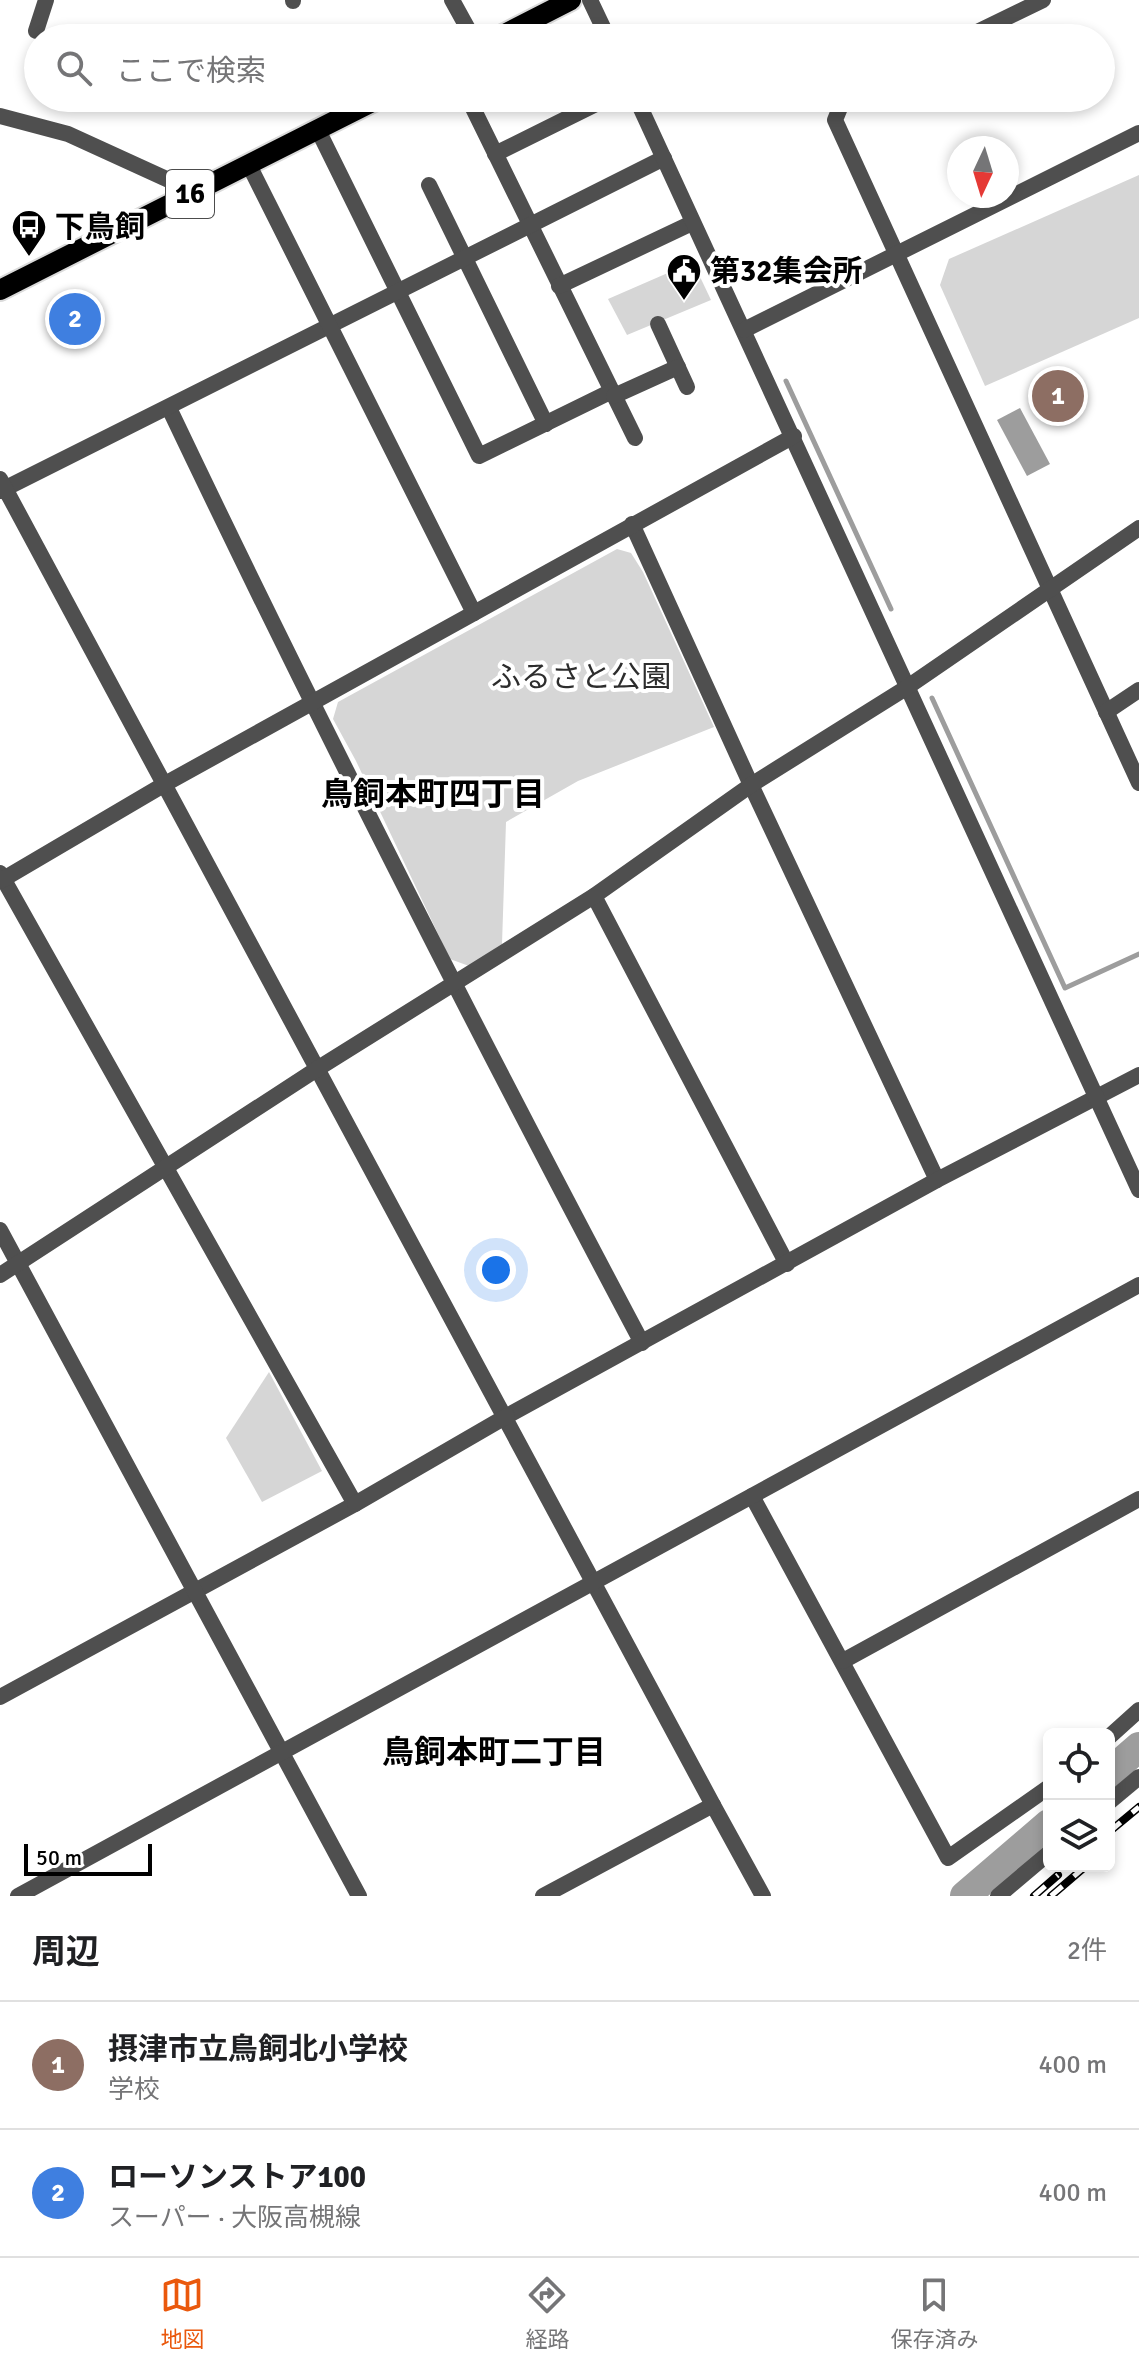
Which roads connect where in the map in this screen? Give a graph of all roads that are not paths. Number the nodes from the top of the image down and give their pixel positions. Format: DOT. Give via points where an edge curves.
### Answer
graph roads {
  1 [pos="46,0"];
  2 [pos="452,0"];
  3 [pos="571,0"];
  4 [pos="590,0"];
  5 [pos="1043,0"];
  6 [pos="38,24"];
  7 [pos="465,24"];
  8 [pos="524,24"];
  9 [pos="601,24"];
  10 [pos="994,24"];
  11 [pos="353,112"];
  12 [pos="475,112"];
  13 [pos="580,112"];
  14 [pos="643,112"];
  15 [pos="838,112"];
  16 [pos="0,116"];
  17 [pos="318,130"];
  18 [pos="1139,133"];
  19 [pos="495,154"];
  20 [pos="664,158"];
  21 [pos="249,165"];
  22 [pos="429,185"];
  23 [pos="195,192"];
  24 [pos="692,223"];
  25 [pos="529,225"];
  26 [pos="894,254"];
  27 [pos="462,258"];
  28 [pos="559,286"];
  29 [pos="0,290"];
  30 [pos="396,291"];
  31 [pos="329,324"];
  32 [pos="658,324"];
  33 [pos="744,330"];
  34 [pos="678,367"];
  35 [pos="687,387"];
  36 [pos="613,394"];
  37 [pos="169,408"];
  38 [pos="546,424"];
  39 [pos="794,436"];
  40 [pos="635,438"];
  41 [pos="2,486"];
  42 [pos="632,524"];
  43 [pos="1139,528"];
  44 [pos="1049,588"];
  45 [pos="474,613"];
  46 [pos="906,688"];
  47 [pos="1139,690"];
  48 [pos="310,704"];
  49 [pos="1106,712"];
  50 [pos="1139,783"];
  51 [pos="165,784"];
  52 [pos="751,785"];
  53 [pos="1,878"];
  54 [pos="594,896"];
  55 [pos="453,986"];
  56 [pos="317,1069"];
  57 [pos="1139,1075"];
  58 [pos="1098,1099"];
  59 [pos="164,1168"];
  60 [pos="937,1180"];
  61 [pos="1139,1190"];
  62 [pos="0,1230"];
  63 [pos="18,1263"];
  64 [pos="787,1264"];
  65 [pos="0,1275"];
  66 [pos="1139,1285"];
  67 [pos="642,1343"];
  68 [pos="507,1416"];
  69 [pos="752,1496"];
  70 [pos="1139,1499"];
  71 [pos="355,1504"];
  72 [pos="595,1581"];
  73 [pos="194,1589"];
  74 [pos="843,1661"];
  75 [pos="2,1690"];
  76 [pos="1139,1710"];
  77 [pos="1115,1732"];
  78 [pos="282,1752"];
  79 [pos="1139,1777"];
  80 [pos="1043,1791"];
  81 [pos="1111,1800"];
  82 [pos="713,1805"];
  83 [pos="1043,1858"];
  84 [pos="18,1896"];
  85 [pos="359,1896"];
  86 [pos="543,1896"];
  87 [pos="763,1896"];
  88 [pos="998,1896"];
  1 -- 6 [label="street"];
  2 -- 7 [label="street"];
  3 -- 8 [label="main road"];
  4 -- 9 [label="street"];
  5 -- 10 [label="street"];
  11 -- 17 [label="main road, 16"];
  12 -- 19 [label="street"];
  13 -- 19 [label="street"];
  14 -- 20 [label="street"];
  15 -- 26 [label="street" via="835,120"];
  16 -- 23 [label="street" via="68,134"];
  17 -- 21 [label="main road, 16"];
  17 -- 30 [label="street"];
  18 -- 26 [label="street"];
  19 -- 25 [label="street"];
  20 -- 24 [label="street"];
  20 -- 25 [label="street"];
  21 -- 23 [label="main road, 16"];
  21 -- 31 [label="street"];
  22 -- 27 [label="street"];
  23 -- 29 [label="main road, 16"];
  24 -- 28 [label="street"];
  24 -- 33 [label="street"];
  25 -- 27 [label="street"];
  25 -- 28 [label="street"];
  26 -- 33 [label="street"];
  26 -- 44 [label="street"];
  27 -- 30 [label="street"];
  27 -- 38 [label="street"];
  28 -- 36 [label="street"];
  30 -- 31 [label="street"];
  30 -- 38 [label="street" via="479,456"];
  31 -- 37 [label="street"];
  31 -- 45 [label="street"];
  32 -- 34 [label="street"];
  33 -- 39 [label="street"];
  34 -- 35 [label="street"];
  34 -- 36 [label="street"];
  36 -- 38 [label="street"];
  36 -- 40 [label="street"];
  37 -- 41 [label="street"];
  37 -- 48 [label="street"];
  39 -- 42 [label="street"];
  39 -- 46 [label="street"];
  41 -- 51 [label="street"];
  42 -- 45 [label="street"];
  42 -- 52 [label="street"];
  43 -- 44 [label="street"];
  44 -- 46 [label="street"];
  44 -- 49 [label="street"];
  45 -- 48 [label="street"];
  46 -- 52 [label="street"];
  46 -- 58 [label="street"];
  47 -- 49 [label="street"];
  48 -- 51 [label="street"];
  48 -- 55 [label="street"];
  49 -- 50 [label="street"];
  51 -- 53 [label="street"];
  51 -- 56 [label="street"];
  52 -- 54 [label="street"];
  52 -- 60 [label="street"];
  53 -- 59 [label="street"];
  54 -- 55 [label="street"];
  54 -- 64 [label="street"];
  55 -- 56 [label="street"];
  55 -- 67 [label="street"];
  56 -- 59 [label="street"];
  56 -- 68 [label="street"];
  57 -- 58 [label="street"];
  58 -- 60 [label="street"];
  58 -- 61 [label="street"];
  59 -- 63 [label="street"];
  59 -- 71 [label="street"];
  60 -- 64 [label="street"];
  62 -- 63 [label="street"];
  63 -- 65 [label="street"];
  63 -- 73 [label="street"];
  64 -- 67 [label="street"];
  66 -- 69 [label="street"];
  67 -- 68 [label="street"];
  68 -- 71 [label="street"];
  68 -- 72 [label="street"];
  69 -- 72 [label="street"];
  69 -- 74 [label="street"];
  70 -- 74 [label="street"];
  71 -- 73 [label="street"];
  72 -- 78 [label="street"];
  72 -- 82 [label="street"];
  73 -- 75 [label="street"];
  73 -- 78 [label="street"];
  74 -- 80 [label="street" via="948,1858"];
  76 -- 77 [label="street"];
  78 -- 84 [label="street"];
  78 -- 85 [label="street"];
  79 -- 81 [label="street"];
  82 -- 86 [label="street"];
  82 -- 87 [label="street"];
  83 -- 88 [label="street"];
}
